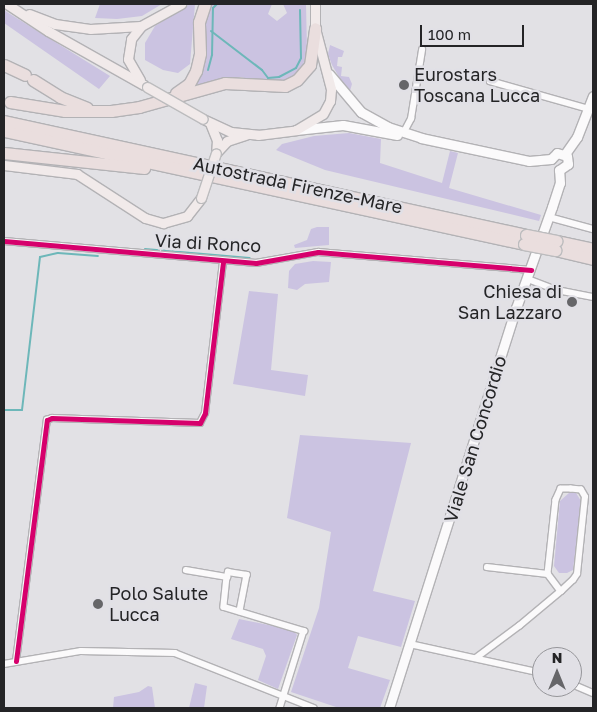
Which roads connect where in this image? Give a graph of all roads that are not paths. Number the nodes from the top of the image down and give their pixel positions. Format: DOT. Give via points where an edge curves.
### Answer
graph roads {
  1 [pos="181,4"];
  2 [pos="205,4"];
  3 [pos="315,4"];
  4 [pos="10,5"];
  5 [pos="142,26"];
  6 [pos="315,28"];
  7 [pos="422,50"];
  8 [pos="4,65"];
  9 [pos="329,74"];
  10 [pos="490,81"];
  11 [pos="146,86"];
  12 [pos="593,96"];
  13 [pos="10,102"];
  14 [pos="154,103"];
  15 [pos="588,109"];
  16 [pos="96,111"];
  17 [pos="4,121"];
  18 [pos="206,121"];
  19 [pos="296,130"];
  20 [pos="4,131"];
  21 [pos="404,132"];
  22 [pos="248,134"];
  23 [pos="421,138"];
  24 [pos="216,152"];
  25 [pos="4,153"];
  26 [pos="565,154"];
  27 [pos="551,159"];
  28 [pos="4,165"];
  29 [pos="559,170"];
  30 [pos="197,173"];
  31 [pos="549,217"];
  32 [pos="593,228"];
  33 [pos="525,239"];
  34 [pos="4,241"];
  35 [pos="556,246"];
  36 [pos="593,249"];
  37 [pos="593,259"];
  38 [pos="223,261"];
  39 [pos="529,274"];
  40 [pos="593,297"];
  41 [pos="486,568"];
  42 [pos="186,570"];
  43 [pos="548,574"];
  44 [pos="228,577"];
  45 [pos="561,591"];
  46 [pos="240,611"];
  47 [pos="410,644"];
  48 [pos="476,658"];
  49 [pos="16,661"];
  50 [pos="4,664"];
  51 [pos="532,671"];
  52 [pos="284,696"];
  53 [pos="280,708"];
  54 [pos="314,708"];
  55 [pos="389,708"];
  1 -- 5 [label="main road"];
  2 -- 14 [label="highway" via="199,22 200,53 196,72 184,88"];
  3 -- 6 [label="main road"];
  4 -- 5 [label="main road" via="55,24 90,29"];
  4 -- 11 [label="main road" via="48,31"];
  5 -- 11 [label="main road" via="131,39 128,53 132,71"];
  6 -- 9 [label="main road"];
  6 -- 14 [label="highway" via="310,65 291,84 272,87 225,83"];
  7 -- 21 [label="street" via="410,118"];
  8 -- 16 [label="highway" via="65,100"];
  9 -- 19 [label="main road" via="332,93 326,110"];
  9 -- 21 [label="main road" via="361,112"];
  10 -- 15 [label="street"];
  11 -- 18 [label="main road, bridge"];
  12 -- 15 [label="main road, Viale San Concordio"];
  13 -- 16 [label="highway" via="50,109"];
  14 -- 16 [label="highway" via="130,109"];
  15 -- 26 [label="main road, Viale San Concordio" via="577,137"];
  17 -- 33 [label="highway, Autostrada Firenze-Mare"];
  18 -- 22 [label="main road" via="231,132"];
  18 -- 24 [label="main road" via="217,140"];
  19 -- 22 [label="main road"];
  19 -- 23 [label="main road" via="356,126"];
  20 -- 30 [label="highway, Autostrada Firenze-Mare"];
  21 -- 23 [label="main road"];
  22 -- 24 [label="main road" via="227,141"];
  23 -- 27 [label="main road" via="528,161"];
  24 -- 28 [label="main road, bridge" via="202,198 184,218 160,223 139,214 77,174"];
  25 -- 30 [label="highway"];
  26 -- 27 [label="main road" via="556,153"];
  26 -- 29 [label="main road, Viale San Concordio" via="568,164"];
  27 -- 29 [label="main road"];
  29 -- 31 [label="main road, Viale San Concordio" via="560,183"];
  30 -- 33 [label="highway, Autostrada Firenze-Mare"];
  31 -- 32 [label="street"];
  31 -- 39 [label="main road, Viale San Concordio"];
  33 -- 35 [label="highway, Autostrada Firenze-Mare, bridge"];
  34 -- 38 [label="street, Via di Ronco"];
  35 -- 36 [label="highway, Autostrada Firenze-Mare"];
  35 -- 37 [label="highway, Autostrada Firenze-Mare"];
  38 -- 39 [label="street, Via di Ronco" via="256,263 318,252"];
  38 -- 49 [label="street" via="205,413 200,424 47,420"];
  39 -- 40 [label="street, Via di Ronco" via="556,290"];
  39 -- 47 [label="main road, Viale San Concordio"];
  41 -- 43 [label="street"];
  42 -- 44 [label="street"];
  43 -- 45 [label="street"];
  43 -- 45 [label="street" via="557,495 561,489 581,490 586,497 577,574"];
  44 -- 46 [label="street" via="224,607"];
  44 -- 46 [label="street" via="228,572 247,575"];
  45 -- 48 [label="street"];
  46 -- 52 [label="street" via="304,631"];
  47 -- 48 [label="street"];
  47 -- 55 [label="main road, Viale San Concordio"];
  48 -- 51 [label="street"];
  49 -- 50 [label="street"];
  49 -- 52 [label="street" via="81,651 175,652"];
  52 -- 53 [label="street"];
  52 -- 54 [label="street"];
}
